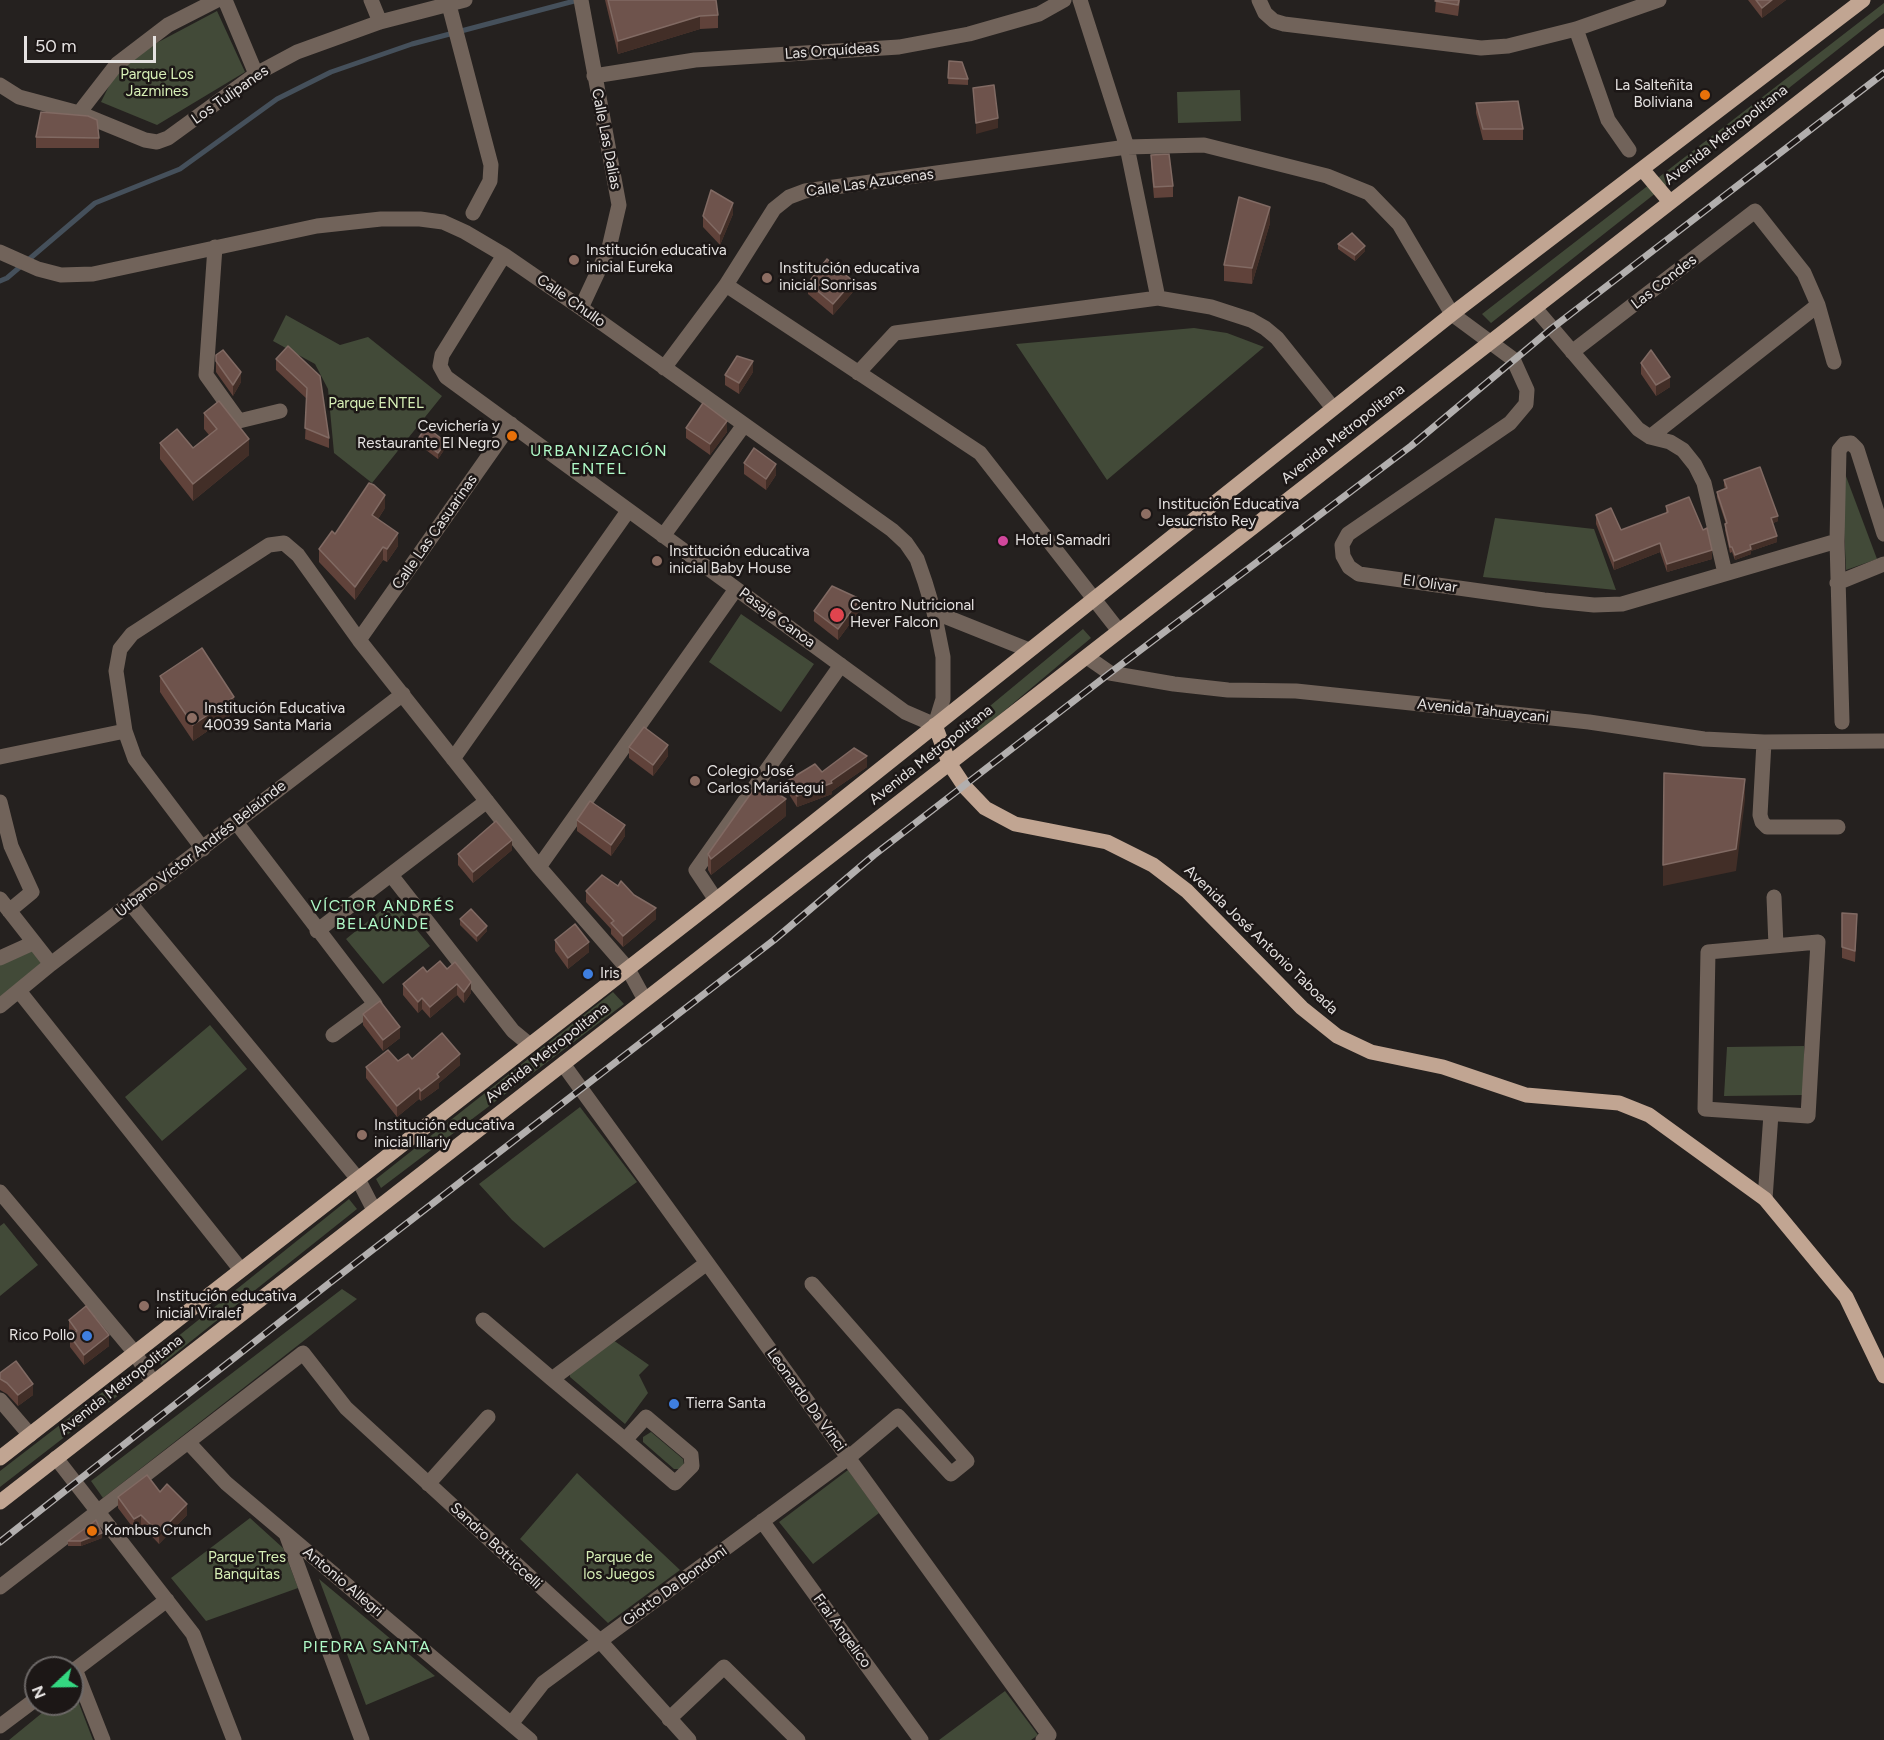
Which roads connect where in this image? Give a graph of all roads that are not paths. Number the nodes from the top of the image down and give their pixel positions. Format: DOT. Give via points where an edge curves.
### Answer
graph roads {
  1 [pos="217,0"];
  2 [pos="225,0"];
  3 [pos="371,0"];
  4 [pos="465,0"];
  5 [pos="581,0"];
  6 [pos="1064,0"];
  7 [pos="1080,0"];
  8 [pos="1259,0"];
  9 [pos="1659,0"];
  10 [pos="1863,0"];
  11 [pos="449,4"];
  12 [pos="380,22"];
  13 [pos="1576,29"];
  14 [pos="1884,36"];
  15 [pos="593,71"];
  16 [pos="256,74"];
  17 [pos="0,85"];
  18 [pos="79,113"];
  19 [pos="1127,147"];
  20 [pos="1629,150"];
  21 [pos="1642,169"];
  22 [pos="1670,202"];
  23 [pos="473,213"];
  24 [pos="215,247"];
  25 [pos="504,255"];
  26 [pos="6,256"];
  27 [pos="726,285"];
  28 [pos="1158,297"];
  29 [pos="1818,305"];
  30 [pos="581,308"];
  31 [pos="1535,308"];
  32 [pos="1452,314"];
  33 [pos="1489,343"];
  34 [pos="1572,352"];
  35 [pos="1834,362"];
  36 [pos="664,368"];
  37 [pos="858,374"];
  38 [pos="1332,408"];
  39 [pos="280,411"];
  40 [pos="511,424"];
  41 [pos="744,425"];
  42 [pos="1650,437"];
  43 [pos="628,511"];
  44 [pos="1884,534"];
  45 [pos="663,536"];
  46 [pos="1837,540"];
  47 [pos="1884,564"];
  48 [pos="1725,573"];
  49 [pos="1837,583"];
  50 [pos="736,589"];
  51 [pos="1092,599"];
  52 [pos="934,612"];
  53 [pos="1119,631"];
  54 [pos="359,640"];
  55 [pos="1029,650"];
  56 [pos="1088,657"];
  57 [pos="841,665"];
  58 [pos="403,694"];
  59 [pos="1842,722"];
  60 [pos="935,725"];
  61 [pos="125,731"];
  62 [pos="1884,741"];
  63 [pos="1764,742"];
  64 [pos="0,758"];
  65 [pos="453,759"];
  66 [pos="949,764"];
  67 [pos="487,801"];
  68 [pos="0,802"];
  69 [pos="236,822"];
  70 [pos="1838,827"];
  71 [pos="203,849"];
  72 [pos="539,867"];
  73 [pos="391,875"];
  74 [pos="1774,897"];
  75 [pos="716,900"];
  76 [pos="130,903"];
  77 [pos="4,905"];
  78 [pos="317,931"];
  79 [pos="33,943"];
  80 [pos="1776,946"];
  81 [pos="0,957"];
  82 [pos="51,964"];
  83 [pos="628,969"];
  84 [pos="19,991"];
  85 [pos="645,1000"];
  86 [pos="0,1006"];
  87 [pos="333,1035"];
  88 [pos="530,1045"];
  89 [pos="563,1064"];
  90 [pos="1771,1114"];
  91 [pos="358,1179"];
  92 [pos="0,1192"];
  93 [pos="1765,1200"];
  94 [pos="374,1210"];
  95 [pos="707,1263"];
  96 [pos="241,1270"];
  97 [pos="812,1284"];
  98 [pos="483,1320"];
  99 [pos="135,1353"];
  100 [pos="1884,1376"];
  101 [pos="552,1379"];
  102 [pos="153,1383"];
  103 [pos="0,1400"];
  104 [pos="488,1417"];
  105 [pos="30,1435"];
  106 [pos="625,1440"];
  107 [pos="188,1442"];
  108 [pos="0,1458"];
  109 [pos="56,1458"];
  110 [pos="848,1458"];
  111 [pos="428,1484"];
  112 [pos="0,1502"];
  113 [pos="97,1512"];
  114 [pos="762,1521"];
  115 [pos="286,1533"];
  116 [pos="0,1587"];
  117 [pos="167,1600"];
  118 [pos="600,1641"];
  119 [pos="84,1662"];
  120 [pos="84,1694"];
  121 [pos="24,1708"];
  122 [pos="669,1719"];
  123 [pos="511,1724"];
  124 [pos="0,1726"];
  125 [pos="1046,1738"];
  126 [pos="103,1740"];
  127 [pos="234,1740"];
  128 [pos="362,1740"];
  129 [pos="530,1740"];
  130 [pos="688,1740"];
  131 [pos="798,1740"];
  132 [pos="921,1740"];
  1 -- 18 [label="street" via="168,25 117,64"];
  2 -- 16 [label="street"];
  3 -- 12 [label="street"];
  4 -- 11 [label="street, Los Tulipanes"];
  5 -- 15 [label="street, Calle Las Dalias"];
  6 -- 15 [label="street, Las Orquídeas" via="1039,14 969,34 899,47"];
  7 -- 19 [label="street"];
  8 -- 13 [label="street" via="1265,13 1284,24 1481,48 1508,46"];
  9 -- 13 [label="street"];
  10 -- 21 [label="main road, Avenida Metropolitana"];
  11 -- 12 [label="street, Los Tulipanes"];
  11 -- 23 [label="street" via="491,165 490,181"];
  12 -- 16 [label="street, Los Tulipanes" via="297,52"];
  13 -- 20 [label="street" via="1608,120"];
  14 -- 22 [label="main road, Avenida Metropolitana"];
  15 -- 30 [label="street, Calle Las Dalias" via="619,205 609,248"];
  16 -- 18 [label="street, Los Tulipanes" via="157,142 145,141"];
  17 -- 18 [label="street, Los Tulipanes" via="20,97"];
  19 -- 27 [label="street, Calle Las Azucenas" via="805,191 774,209"];
  19 -- 28 [label="street"];
  19 -- 32 [label="street, Calle Las Azucenas" via="1204,145 1327,176 1369,193 1399,224"];
  21 -- 22 [label="main road"];
  21 -- 32 [label="main road, Avenida Metropolitana"];
  22 -- 31 [label="main road, Avenida Metropolitana"];
  24 -- 25 [label="street, Calle Chullo" via="317,226 420,219 443,222"];
  24 -- 26 [label="street, Calle Chullo" via="93,274 61,275"];
  24 -- 39 [label="street" via="206,375 239,421"];
  25 -- 30 [label="street, Calle Chullo"];
  25 -- 40 [label="street, Pasaje Canoa" via="442,355 440,366 446,376"];
  27 -- 36 [label="street, Calle Las Azucenas"];
  27 -- 37 [label="street"];
  28 -- 37 [label="street" via="895,333"];
  28 -- 38 [label="street" via="1211,307 1264,328 1277,338"];
  29 -- 34 [label="street, Las Condes" via="1804,273 1755,211"];
  29 -- 35 [label="street"];
  29 -- 42 [label="street"];
  30 -- 36 [label="street, Calle Chullo"];
  31 -- 33 [label="main road, Avenida Metropolitana"];
  31 -- 34 [label="street"];
  32 -- 33 [label="street, El Olivar"];
  32 -- 38 [label="main road, Avenida Metropolitana"];
  33 -- 48 [label="street, El Olivar" via="1514,359 1527,390 1526,404 1510,423 1348,534 1342,545 1349,567 1359,574 1594,605 1622,604"];
  33 -- 53 [label="main road, Avenida Metropolitana"];
  34 -- 42 [label="street" via="1638,429"];
  36 -- 41 [label="street, Calle Chullo"];
  37 -- 51 [label="street" via="980,453"];
  38 -- 51 [label="main road, Avenida Metropolitana"];
  40 -- 43 [label="street, Pasaje Canoa"];
  40 -- 54 [label="street, Calle Las Casuarinas"];
  41 -- 45 [label="street"];
  41 -- 52 [label="street, Calle Chullo" via="906,543 917,559"];
  42 -- 48 [label="street" via="1683,450 1695,465 1704,483"];
  43 -- 45 [label="street, Pasaje Canoa"];
  43 -- 65 [label="street"];
  44 -- 46 [label="street" via="1857,449 1847,442 1839,450"];
  45 -- 50 [label="street, Pasaje Canoa"];
  46 -- 48 [label="street, El Olivar"];
  46 -- 49 [label="street"];
  47 -- 49 [label="street"];
  49 -- 59 [label="street"];
  50 -- 57 [label="street, Pasaje Canoa"];
  50 -- 72 [label="street"];
  51 -- 53 [label="street"];
  51 -- 55 [label="main road, Avenida Metropolitana"];
  52 -- 55 [label="street"];
  52 -- 60 [label="street, Calle Chullo" via="943,657 943,699"];
  53 -- 56 [label="main road, Avenida Metropolitana"];
  54 -- 58 [label="street"];
  54 -- 61 [label="street" via="298,555 284,543 269,545 132,634 120,649 116,671"];
  55 -- 60 [label="main road, Avenida Metropolitana"];
  56 -- 63 [label="street, Avenida Tahuaycani" via="1110,673 1174,684 1296,691 1589,722 1704,739"];
  56 -- 66 [label="main road, Avenida Metropolitana"];
  57 -- 60 [label="street, Pasaje Canoa" via="905,712"];
  57 -- 75 [label="street" via="696,870"];
  58 -- 65 [label="street"];
  58 -- 69 [label="street, Urbano Víctor Andrés Belaúnde"];
  60 -- 66 [label="main road, Avenida José Antonio Taboada"];
  60 -- 75 [label="main road, Avenida Metropolitana"];
  61 -- 64 [label="street"];
  61 -- 71 [label="street" via="135,759"];
  62 -- 63 [label="street, Avenida Tahuaycani"];
  63 -- 70 [label="street" via="1762,822 1767,827"];
  65 -- 67 [label="street"];
  66 -- 85 [label="main road, Avenida Metropolitana"];
  66 -- 93 [label="main road, Avenida José Antonio Taboada" via="985,808 1015,824 1107,842 1154,865 1187,891 1302,1008 1337,1036 1371,1052 1443,1067 1526,1095 1619,1103 1649,1115"];
  67 -- 72 [label="street"];
  67 -- 73 [label="street"];
  68 -- 77 [label="street" via="10,846 32,892"];
  69 -- 71 [label="street, Urbano Víctor Andrés Belaúnde"];
  69 -- 78 [label="street"];
  71 -- 76 [label="street, Urbano Víctor Andrés Belaúnde"];
  72 -- 83 [label="street"];
  73 -- 78 [label="street"];
  73 -- 88 [label="street" via="513,1031"];
  74 -- 80 [label="street"];
  75 -- 83 [label="main road, Avenida Metropolitana"];
  76 -- 82 [label="street, Urbano Víctor Andrés Belaúnde"];
  76 -- 91 [label="street"];
  77 -- 79 [label="street"];
  78 -- 87 [label="street" via="375,1004"];
  79 -- 81 [label="street"];
  79 -- 82 [label="street"];
  80 -- 90 [label="street" via="1818,942 1808,1116"];
  80 -- 90 [label="street" via="1708,952 1705,1109"];
  82 -- 84 [label="street, Urbano Víctor Andrés Belaúnde"];
  83 -- 85 [label="street"];
  83 -- 88 [label="main road, Avenida Metropolitana"];
  84 -- 86 [label="street, Urbano Víctor Andrés Belaúnde"];
  84 -- 96 [label="street"];
  85 -- 89 [label="main road, Avenida Metropolitana"];
  88 -- 91 [label="main road, Avenida Metropolitana"];
  89 -- 94 [label="main road, Avenida Metropolitana"];
  89 -- 95 [label="street, Leonardo Da Vinci"];
  90 -- 93 [label="street"];
  91 -- 94 [label="street"];
  91 -- 96 [label="main road, Avenida Metropolitana"];
  92 -- 99 [label="street"];
  93 -- 100 [label="main road, Avenida José Antonio Taboada" via="1846,1297"];
  94 -- 102 [label="main road, Avenida Metropolitana"];
  95 -- 101 [label="street"];
  95 -- 110 [label="street, Leonardo Da Vinci"];
  96 -- 99 [label="main road, Avenida Metropolitana"];
  97 -- 110 [label="street, Giotto Da Bondoni" via="967,1461 951,1474 898,1416"];
  98 -- 101 [label="street"];
  99 -- 102 [label="street"];
  99 -- 105 [label="main road, Avenida Metropolitana"];
  101 -- 106 [label="street"];
  102 -- 109 [label="main road, Avenida Metropolitana"];
  103 -- 105 [label="street"];
  104 -- 111 [label="street"];
  105 -- 108 [label="main road, Avenida Metropolitana"];
  106 -- 106 [label="street" via="646,1417 691,1455 692,1466 675,1483"];
  107 -- 111 [label="street, Sandro Botticcelli" via="303,1353 346,1408"];
  107 -- 113 [label="street"];
  107 -- 115 [label="street, Antonio Allegri" via="226,1483"];
  109 -- 112 [label="main road, Avenida Metropolitana"];
  109 -- 113 [label="street"];
  110 -- 114 [label="street, Giotto Da Bondoni"];
  110 -- 125 [label="street, Leonardo Da Vinci"];
  111 -- 118 [label="street, Sandro Botticcelli"];
  113 -- 116 [label="street"];
  113 -- 117 [label="street"];
  114 -- 118 [label="street, Giotto Da Bondoni"];
  114 -- 132 [label="street, Frai Angelico"];
  115 -- 123 [label="street, Antonio Allegri"];
  115 -- 128 [label="street"];
  117 -- 119 [label="street"];
  117 -- 127 [label="street" via="194,1634"];
  118 -- 122 [label="street, Sandro Botticcelli"];
  118 -- 123 [label="street, Giotto Da Bondoni" via="543,1683"];
  120 -- 126 [label="street"];
  121 -- 124 [label="street"];
  122 -- 130 [label="street, Sandro Botticcelli"];
  122 -- 131 [label="street" via="724,1667"];
  123 -- 129 [label="street, Antonio Allegri"];
}
